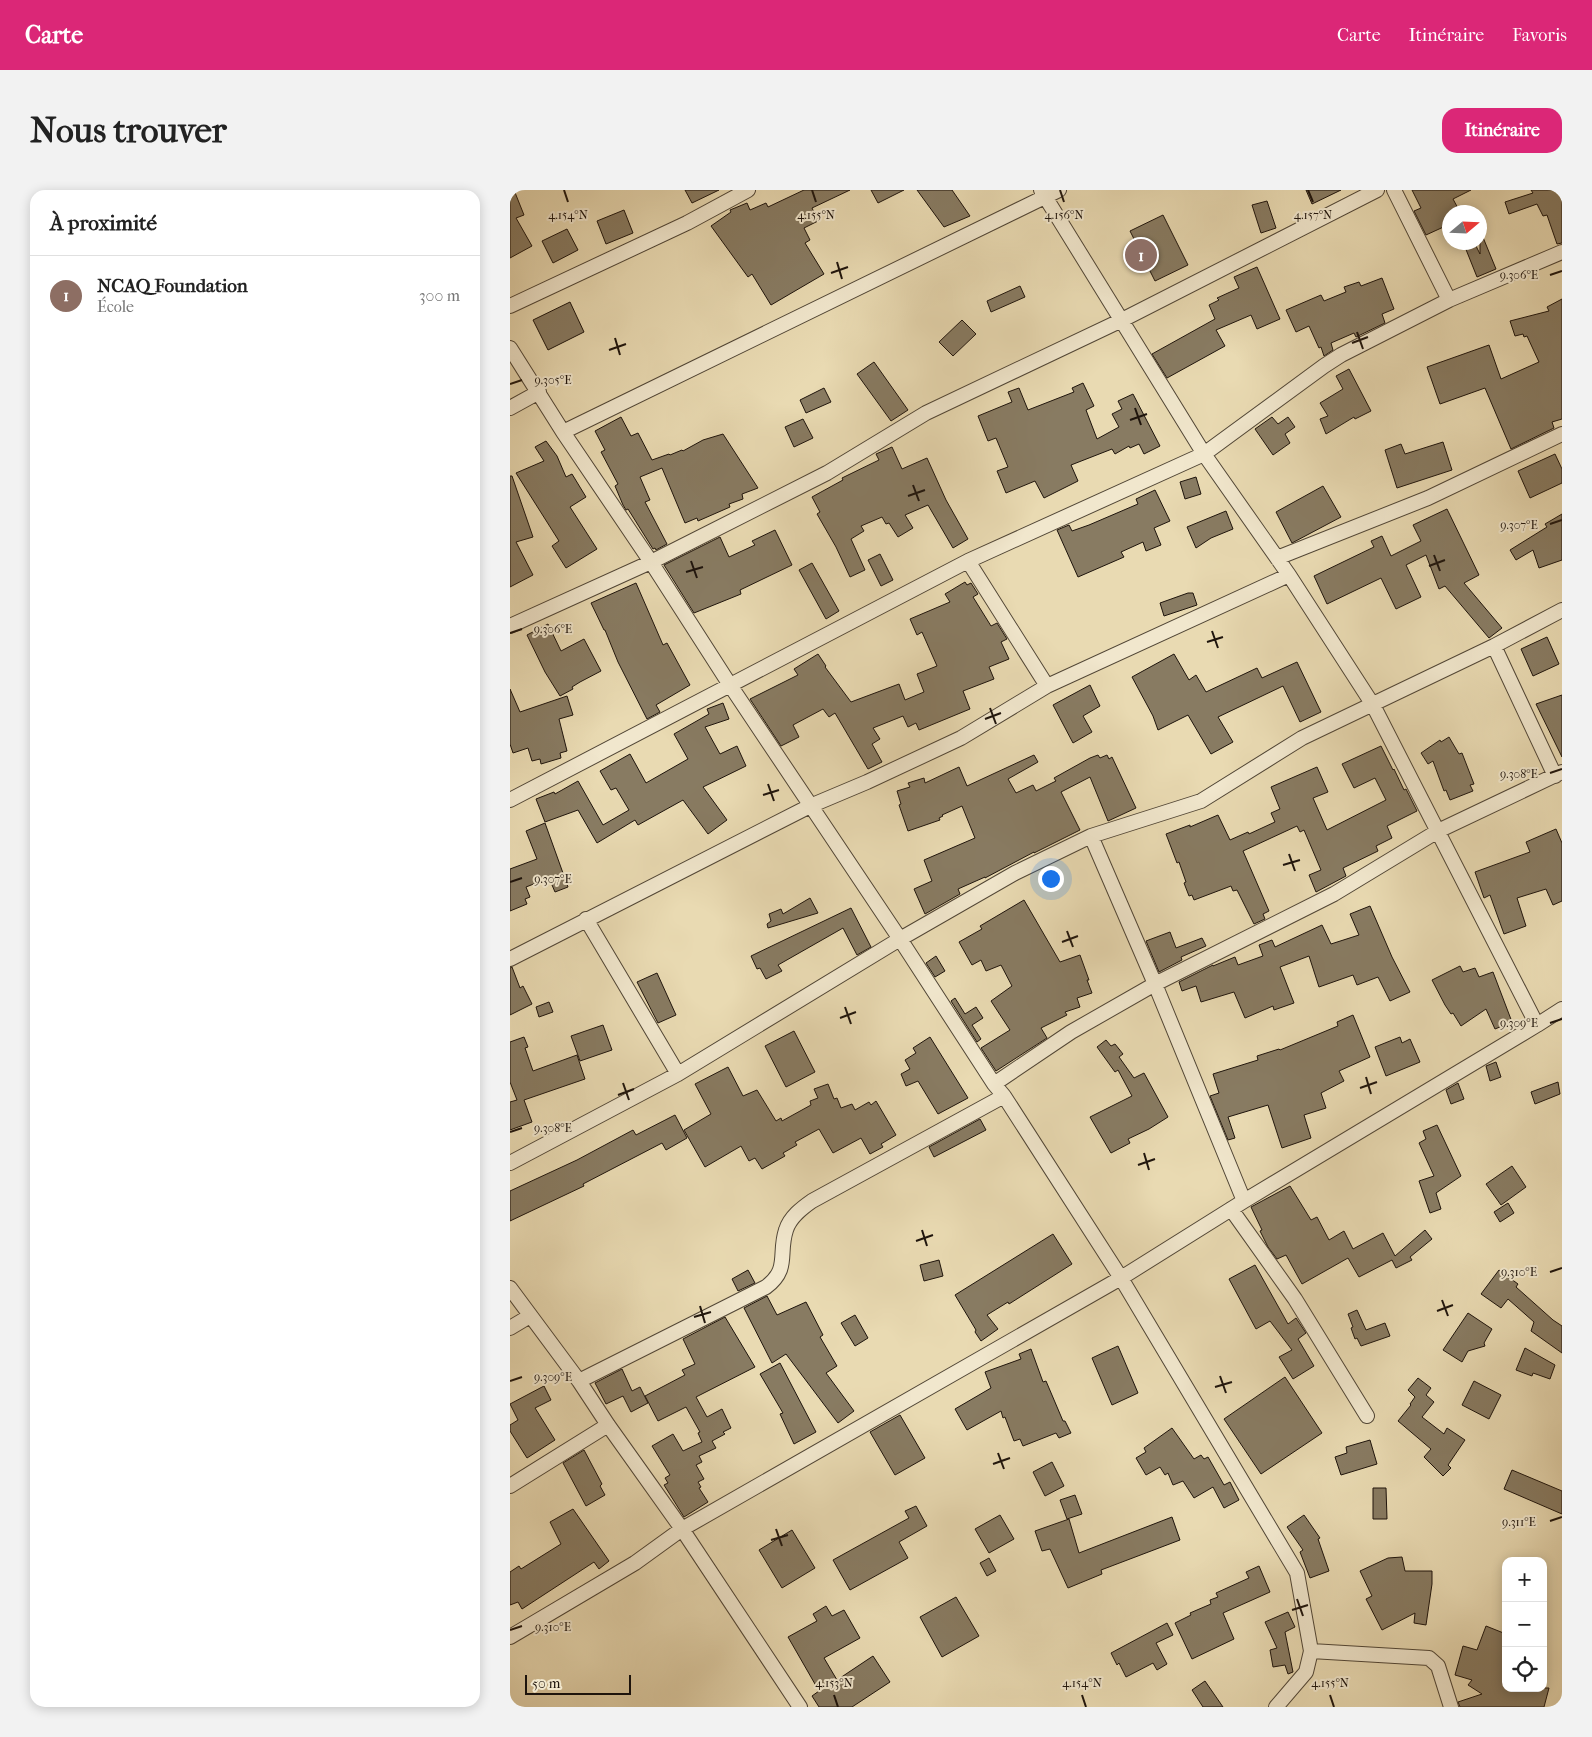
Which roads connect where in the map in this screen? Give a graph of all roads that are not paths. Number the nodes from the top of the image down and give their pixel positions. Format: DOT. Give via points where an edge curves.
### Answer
graph roads {
  1 [pos="748,190"];
  2 [pos="1059,190"];
  3 [pos="1377,190"];
  4 [pos="1394,190"];
  5 [pos="1043,193"];
  6 [pos="1562,252"];
  7 [pos="1450,300"];
  8 [pos="510,306"];
  9 [pos="1122,320"];
  10 [pos="510,348"];
  11 [pos="539,392"];
  12 [pos="510,408"];
  13 [pos="563,432"];
  14 [pos="1562,434"];
  15 [pos="1204,454"];
  16 [pos="1277,558"];
  17 [pos="968,561"];
  18 [pos="651,562"];
  19 [pos="1289,575"];
  20 [pos="1562,610"];
  21 [pos="510,626"];
  22 [pos="1494,646"];
  23 [pos="730,685"];
  24 [pos="1048,686"];
  25 [pos="1373,705"];
  26 [pos="1559,774"];
  27 [pos="510,800"];
  28 [pos="810,806"];
  29 [pos="1438,831"];
  30 [pos="1091,836"];
  31 [pos="586,919"];
  32 [pos="900,940"];
  33 [pos="510,959"];
  34 [pos="1155,984"];
  35 [pos="1562,1008"];
  36 [pos="1537,1025"];
  37 [pos="678,1074"];
  38 [pos="994,1084"];
  39 [pos="1004,1096"];
  40 [pos="510,1163"];
  41 [pos="1244,1201"];
  42 [pos="1231,1209"];
  43 [pos="1121,1278"];
  44 [pos="510,1288"];
  45 [pos="530,1316"];
  46 [pos="510,1328"];
  47 [pos="579,1381"];
  48 [pos="1367,1416"];
  49 [pos="608,1425"];
  50 [pos="510,1486"];
  51 [pos="682,1529"];
  52 [pos="510,1637"];
  53 [pos="1310,1651"];
  54 [pos="800,1707"];
  55 [pos="1276,1707"];
  56 [pos="1451,1707"];
  1 -- 8 [label="street" via="687,223"];
  2 -- 5 [label="street"];
  3 -- 9 [label="street"];
  4 -- 7 [label="street"];
  5 -- 9 [label="street"];
  5 -- 13 [label="street"];
  6 -- 7 [label="street"];
  7 -- 15 [label="street" via="1324,366"];
  9 -- 15 [label="street"];
  9 -- 18 [label="street" via="926,413 827,472"];
  10 -- 11 [label="street"];
  11 -- 12 [label="street"];
  11 -- 13 [label="street"];
  13 -- 18 [label="street"];
  14 -- 16 [label="street" via="1428,498"];
  15 -- 16 [label="street"];
  15 -- 17 [label="street"];
  16 -- 19 [label="street"];
  17 -- 23 [label="street"];
  17 -- 24 [label="street"];
  18 -- 21 [label="street"];
  18 -- 23 [label="street"];
  19 -- 24 [label="street"];
  19 -- 25 [label="street"];
  20 -- 22 [label="street"];
  22 -- 25 [label="street"];
  22 -- 26 [label="street"];
  23 -- 27 [label="street"];
  23 -- 28 [label="street"];
  24 -- 28 [label="street" via="961,738"];
  25 -- 29 [label="street"];
  25 -- 30 [label="street" via="1302,738 1201,801"];
  26 -- 29 [label="street"];
  28 -- 31 [label="street"];
  28 -- 32 [label="street"];
  29 -- 34 [label="street" via="1334,894"];
  29 -- 36 [label="street"];
  30 -- 32 [label="street" via="1015,873"];
  30 -- 34 [label="street"];
  31 -- 33 [label="street"];
  31 -- 37 [label="street"];
  32 -- 37 [label="street"];
  32 -- 38 [label="street"];
  34 -- 38 [label="street" via="1071,1032"];
  34 -- 41 [label="street"];
  35 -- 36 [label="street"];
  36 -- 41 [label="street"];
  37 -- 40 [label="street"];
  38 -- 39 [label="street"];
  39 -- 43 [label="street"];
  39 -- 47 [label="street" via="812,1201 796,1213 786,1229 780,1274 766,1287"];
  41 -- 42 [label="street"];
  42 -- 43 [label="street"];
  42 -- 48 [label="street" via="1295,1299"];
  43 -- 51 [label="street"];
  43 -- 53 [label="street" via="1297,1574"];
  44 -- 45 [label="street"];
  45 -- 46 [label="street"];
  45 -- 47 [label="street"];
  47 -- 49 [label="street"];
  49 -- 50 [label="street"];
  49 -- 51 [label="street"];
  51 -- 52 [label="street" via="635,1563"];
  51 -- 54 [label="street"];
  53 -- 55 [label="street" via="1306,1672"];
  53 -- 56 [label="street" via="1429,1658 1438,1666"];
}
